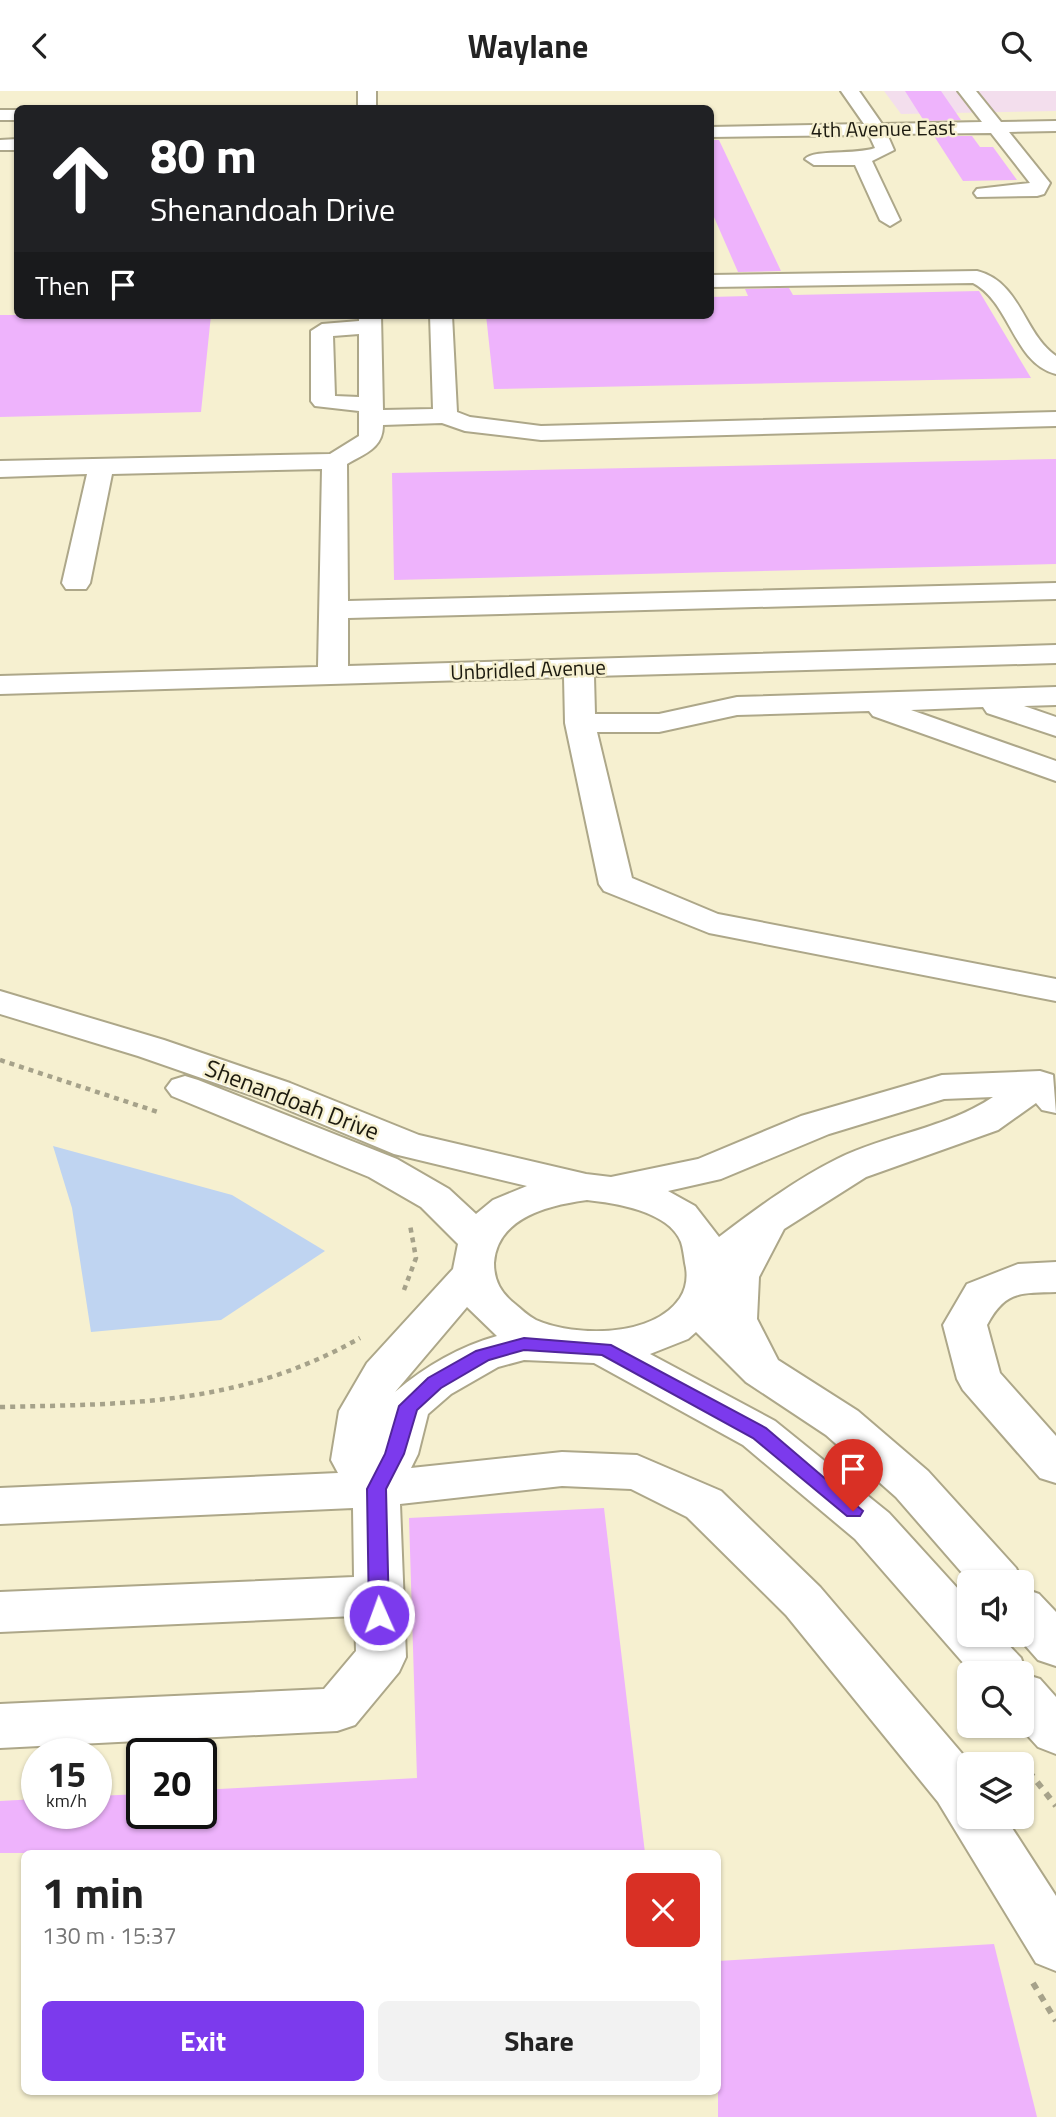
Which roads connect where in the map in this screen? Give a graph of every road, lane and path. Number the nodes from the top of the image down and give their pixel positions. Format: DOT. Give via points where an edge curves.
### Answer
graph roads {
  1 [pos="850,91"];
  2 [pos="967,91"];
  3 [pos="1056,126"];
  4 [pos="997,127"];
  5 [pos="877,129"];
  6 [pos="714,132"];
  7 [pos="814,159"];
  8 [pos="862,159"];
  9 [pos="984,193"];
  10 [pos="890,220"];
  11 [pos="714,281"];
  12 [pos="441,319"];
  13 [pos="370,321"];
  14 [pos="1056,367"];
  15 [pos="371,411"];
  16 [pos="445,416"];
  17 [pos="1056,419"];
  18 [pos="335,461"];
  19 [pos="101,467"];
  20 [pos="0,469"];
  21 [pos="76,583"];
  22 [pos="1056,591"];
  23 [pos="332,610"];
  24 [pos="1056,635"];
  25 [pos="1056,654"];
  26 [pos="333,665"];
  27 [pos="0,666"];
  28 [pos="579,668"];
  29 [pos="0,685"];
  30 [pos="1056,696"];
  31 [pos="978,700"];
  32 [pos="865,703"];
  33 [pos="580,723"];
  34 [pos="1056,727"];
  35 [pos="1056,772"];
  36 [pos="1056,990"];
  37 [pos="0,1002"];
  38 [pos="0,1029"];
  39 [pos="1050,1087"];
  40 [pos="600,1188"];
  41 [pos="770,1219"];
  42 [pos="476,1257"];
  43 [pos="1056,1277"];
  44 [pos="703,1287"];
  45 [pos="365,1335"];
  46 [pos="555,1345"];
  47 [pos="605,1349"];
  48 [pos="762,1371"];
  49 [pos="390,1401"];
  50 [pos="0,1407"];
  51 [pos="1056,1466"];
  52 [pos="376,1489"];
  53 [pos="0,1506"];
  54 [pos="988,1570"];
  55 [pos="378,1595"];
  56 [pos="0,1612"];
  57 [pos="1034,1621"];
  58 [pos="1056,1646"];
  59 [pos="992,1661"];
  60 [pos="0,1726"];
  61 [pos="1003,1738"];
  62 [pos="1036,1744"];
  63 [pos="1009,1746"];
  64 [pos="957,1786"];
  65 [pos="1056,1806"];
  66 [pos="982,1829"];
  67 [pos="1041,1958"];
  68 [pos="1056,2021"];
  1 -- 5 [label="street"];
  2 -- 4 [label="street"];
  3 -- 4 [label="street, 4th Avenue East"];
  4 -- 5 [label="street, 4th Avenue East"];
  4 -- 9 [label="street" via="1040,187 1030,192"];
  5 -- 6 [label="street, 4th Avenue East"];
  5 -- 8 [label="street" via="885,151"];
  7 -- 8 [label="street"];
  8 -- 10 [label="street"];
  11 -- 14 [label="street" via="977,277 992,282 1039,357"];
  12 -- 16 [label="street"];
  13 -- 15 [label="street"];
  13 -- 15 [label="street" via="322,331 323,401"];
  15 -- 16 [label="street"];
  15 -- 18 [label="street" via="371,439"];
  16 -- 17 [label="street" via="465,424 541,433"];
  18 -- 19 [label="street"];
  18 -- 23 [label="street"];
  19 -- 20 [label="street"];
  19 -- 21 [label="street"];
  22 -- 23 [label="street"];
  23 -- 26 [label="street"];
  24 -- 26 [label="street, Unbridled Avenue"];
  25 -- 28 [label="street, Unbridled Avenue"];
  26 -- 27 [label="street, Unbridled Avenue"];
  26 -- 28 [label="street, Unbridled Avenue"];
  26 -- 29 [label="street, Unbridled Avenue"];
  28 -- 33 [label="street"];
  30 -- 31 [label="street"];
  31 -- 32 [label="street"];
  31 -- 34 [label="street"];
  32 -- 33 [label="street" via="737,706 659,723"];
  32 -- 35 [label="street"];
  33 -- 36 [label="street" via="616,884 709,923"];
  37 -- 40 [label="street, Shenandoah Drive" via="276,1091 408,1145"];
  38 -- 42 [label="street, Shenandoah Drive" via="226,1102 383,1168 435,1198"];
  39 -- 40 [label="street" via="943,1087 815,1125 707,1170"];
  39 -- 41 [label="street" via="984,1121 852,1168"];
  40 -- 42 [label="street" via="552,1191 520,1202 495,1219"];
  40 -- 44 [label="street" via="646,1197 676,1212 697,1233 709,1257"];
  41 -- 44 [label="street"];
  41 -- 48 [label="street" via="738,1277 735,1319"];
  42 -- 46 [label="street" via="481,1296 498,1317"];
  42 -- 49 [label="street" via="383,1374"];
  43 -- 51 [label="street" via="1018,1279 982,1294 965,1325 979,1379"];
  44 -- 47 [label="street" via="674,1327 642,1342"];
  44 -- 48 [label="street"];
  45 -- 50 [label="path" via="292,1373 237,1388 183,1398"];
  46 -- 47 [label="street"];
  46 -- 49 [label="street" via="524,1344 483,1356"];
  47 -- 59 [label="street" via="759,1433 872,1526"];
  48 -- 54 [label="street" via="842,1423 912,1484"];
  49 -- 52 [label="street" via="395,1454"];
  52 -- 53 [label="street"];
  52 -- 55 [label="street"];
  52 -- 64 [label="street" via="562,1469 637,1472 704,1504 803,1601"];
  55 -- 56 [label="street"];
  55 -- 60 [label="street" via="381,1657 337,1710"];
  57 -- 58 [label="street"];
  61 -- 63 [label="path"];
  62 -- 65 [label="path"];
  66 -- 67 [label="street"];
  67 -- 68 [label="path"];
}
